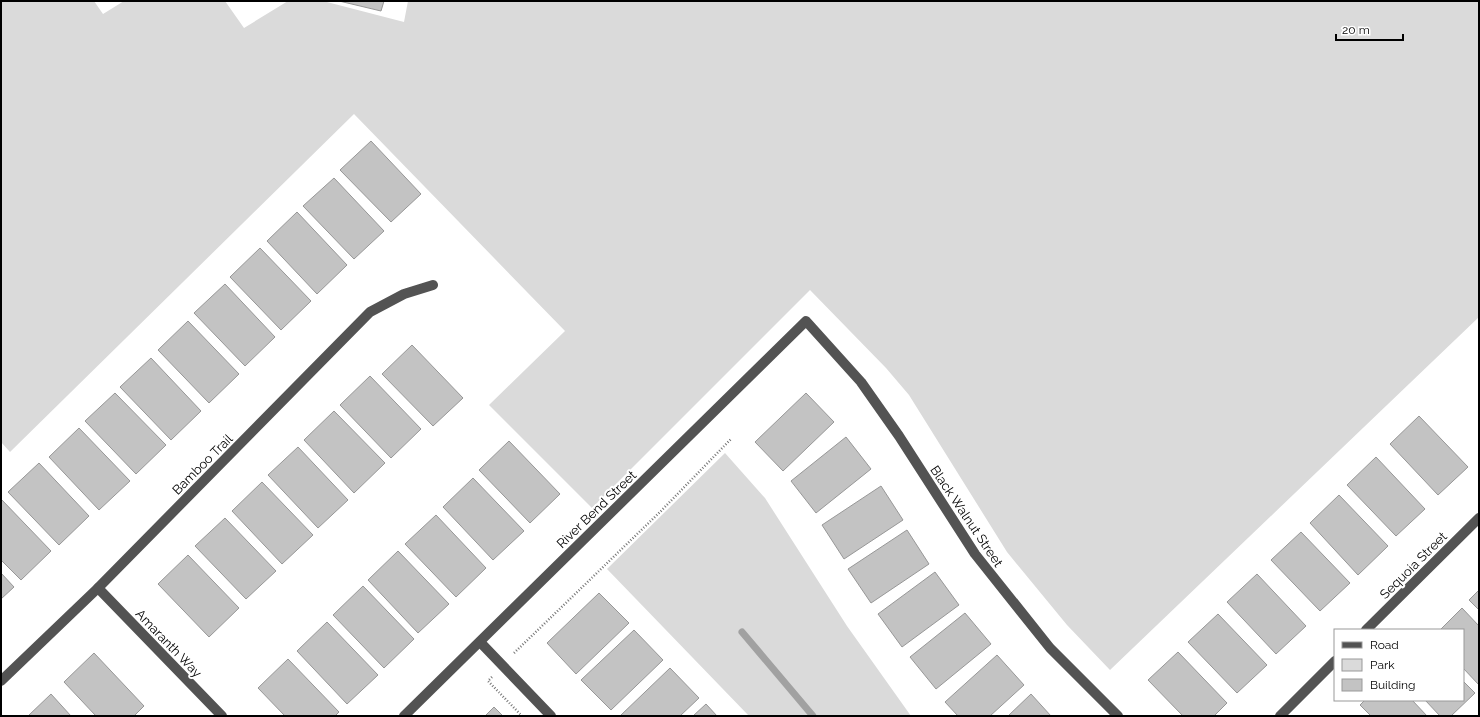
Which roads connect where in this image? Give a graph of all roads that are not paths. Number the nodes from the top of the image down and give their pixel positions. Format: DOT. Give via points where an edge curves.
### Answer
graph roads {
  1 [pos="433,285"];
  2 [pos="806,322"];
  3 [pos="1479,518"];
  4 [pos="98,588"];
  5 [pos="1367,629"];
  6 [pos="480,642"];
  7 [pos="1334,662"];
  8 [pos="1,681"];
  9 [pos="222,716"];
  10 [pos="404,716"];
  11 [pos="551,716"];
  12 [pos="1118,716"];
  13 [pos="1280,716"];
  1 -- 4 [label="street, Bamboo Trail" via="404,294 370,312"];
  2 -- 6 [label="street, River Bend Street"];
  2 -- 12 [label="street, Black Walnut Street" via="861,382 975,554 1050,648"];
  3 -- 5 [label="street, Sequoia Street"];
  4 -- 8 [label="street, Bamboo Trail"];
  4 -- 9 [label="street, Amaranth Way"];
  6 -- 10 [label="street, River Bend Street"];
  6 -- 11 [label="street"];
  7 -- 13 [label="street"];
}
